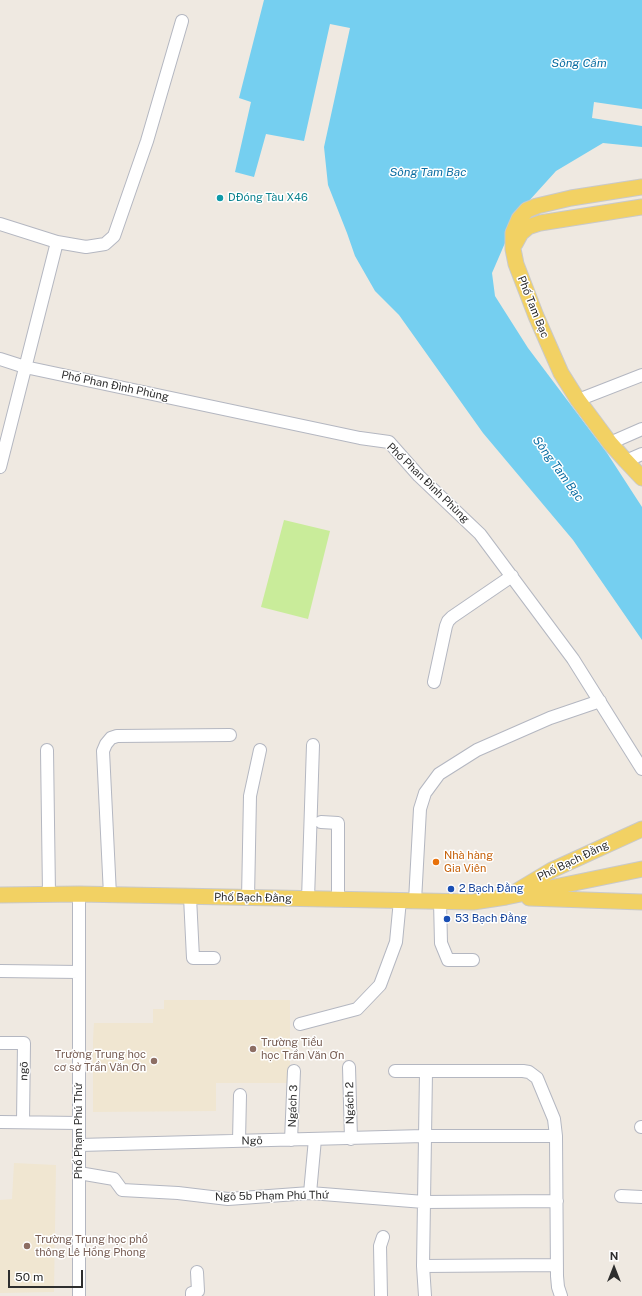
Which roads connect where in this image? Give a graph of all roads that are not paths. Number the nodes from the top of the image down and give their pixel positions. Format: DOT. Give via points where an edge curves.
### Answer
graph roads {
  1 [pos="182,21"];
  2 [pos="642,187"];
  3 [pos="642,207"];
  4 [pos="0,224"];
  5 [pos="57,242"];
  6 [pos="513,249"];
  7 [pos="0,359"];
  8 [pos="25,366"];
  9 [pos="642,375"];
  10 [pos="578,400"];
  11 [pos="642,429"];
  12 [pos="610,443"];
  13 [pos="642,454"];
  14 [pos="626,462"];
  15 [pos="0,467"];
  16 [pos="642,478"];
  17 [pos="512,576"];
  18 [pos="434,682"];
  19 [pos="600,701"];
  20 [pos="230,735"];
  21 [pos="312,745"];
  22 [pos="47,750"];
  23 [pos="260,750"];
  24 [pos="642,769"];
  25 [pos="321,822"];
  26 [pos="642,829"];
  27 [pos="642,869"];
  28 [pos="0,894"];
  29 [pos="49,894"];
  30 [pos="79,894"];
  31 [pos="110,895"];
  32 [pos="190,896"];
  33 [pos="248,898"];
  34 [pos="506,898"];
  35 [pos="308,899"];
  36 [pos="338,900"];
  37 [pos="407,901"];
  38 [pos="440,901"];
  39 [pos="642,902"];
  40 [pos="214,958"];
  41 [pos="473,960"];
  42 [pos="0,971"];
  43 [pos="79,972"];
  44 [pos="300,1024"];
  45 [pos="0,1043"];
  46 [pos="350,1067"];
  47 [pos="294,1071"];
  48 [pos="395,1071"];
  49 [pos="426,1072"];
  50 [pos="240,1094"];
  51 [pos="0,1122"];
  52 [pos="23,1122"];
  53 [pos="79,1123"];
  54 [pos="424,1136"];
  55 [pos="556,1136"];
  56 [pos="351,1139"];
  57 [pos="291,1140"];
  58 [pos="315,1140"];
  59 [pos="239,1141"];
  60 [pos="79,1145"];
  61 [pos="79,1173"];
  62 [pos="310,1193"];
  63 [pos="622,1196"];
  64 [pos="642,1197"];
  65 [pos="557,1201"];
  66 [pos="424,1202"];
  67 [pos="383,1237"];
  68 [pos="557,1265"];
  69 [pos="423,1266"];
  70 [pos="197,1272"];
  71 [pos="79,1296"];
  72 [pos="192,1296"];
  73 [pos="381,1296"];
  74 [pos="425,1296"];
  75 [pos="562,1296"];
  1 -- 5 [label="street" via="147,141 114,236 105,244 86,247"];
  2 -- 6 [label="main road, Phố Tam Bạc" via="571,198 527,210 519,219 513,233"];
  3 -- 6 [label="main road" via="540,222 521,233"];
  4 -- 5 [label="street"];
  5 -- 8 [label="street"];
  6 -- 10 [label="main road, Phố Tam Bạc" via="516,264 536,316 561,374"];
  7 -- 8 [label="street, Phố Phan Đình Phùng"];
  8 -- 15 [label="street"];
  8 -- 17 [label="street, Phố Phan Đình Phùng" via="389,442 419,476 480,534"];
  9 -- 10 [label="street"];
  10 -- 12 [label="main road, Phố Tam Bạc"];
  11 -- 12 [label="street"];
  12 -- 14 [label="main road, Phố Tam Bạc"];
  13 -- 14 [label="street"];
  14 -- 16 [label="main road, Phố Tam Bạc"];
  17 -- 18 [label="street" via="448,621"];
  17 -- 19 [label="street, Phố Phan Đình Phùng" via="573,659"];
  19 -- 24 [label="street, Phố Phan Đình Phùng"];
  19 -- 37 [label="street" via="550,718 477,750 439,774 425,793 420,809"];
  20 -- 31 [label="street" via="117,736 106,744 103,751"];
  21 -- 35 [label="street"];
  22 -- 29 [label="street"];
  23 -- 33 [label="street" via="250,796"];
  25 -- 36 [label="street" via="338,822"];
  26 -- 34 [label="main road, Phố Bạch Đằng" via="552,870"];
  27 -- 34 [label="main road, Phố Bạch Đằng"];
  28 -- 29 [label="main road, Phố Bạch Đằng"];
  29 -- 30 [label="main road, Phố Bạch Đằng"];
  30 -- 31 [label="main road, Phố Bạch Đằng"];
  30 -- 43 [label="street, Phố Phạm Phú Thứ"];
  31 -- 32 [label="main road, Phố Bạch Đằng"];
  32 -- 33 [label="main road, Phố Bạch Đằng"];
  32 -- 40 [label="street" via="193,958"];
  33 -- 35 [label="main road, Phố Bạch Đằng"];
  34 -- 38 [label="main road, Phố Bạch Đằng" via="473,902"];
  34 -- 39 [label="main road, Phố Bạch Đằng"];
  35 -- 36 [label="main road, Phố Bạch Đằng"];
  36 -- 37 [label="main road, Phố Bạch Đằng"];
  37 -- 38 [label="main road, Phố Bạch Đằng"];
  37 -- 44 [label="street" via="396,942 380,985 357,1009"];
  38 -- 41 [label="street" via="441,943 448,960"];
  42 -- 43 [label="street"];
  43 -- 53 [label="street, Phố Phạm Phú Thứ"];
  45 -- 52 [label="street, ngõ" via="24,1043"];
  46 -- 56 [label="street, Ngách 2"];
  47 -- 57 [label="street, Ngách 3"];
  48 -- 49 [label="street"];
  49 -- 54 [label="street"];
  49 -- 55 [label="street" via="529,1072 538,1078 554,1119"];
  50 -- 59 [label="street"];
  51 -- 52 [label="street"];
  52 -- 53 [label="street"];
  53 -- 60 [label="street, Phố Phạm Phú Thứ"];
  54 -- 55 [label="street, Ngõ"];
  54 -- 56 [label="street, Ngõ"];
  54 -- 66 [label="street"];
  55 -- 65 [label="street"];
  56 -- 58 [label="street, Ngõ"];
  57 -- 58 [label="street, Ngõ"];
  57 -- 59 [label="street, Ngõ"];
  58 -- 62 [label="street"];
  59 -- 60 [label="street, Ngõ"];
  60 -- 61 [label="street, Phố Phạm Phú Thứ"];
  61 -- 62 [label="street, Ngõ 5b Phạm Phú Thứ" via="114,1179 122,1190 228,1199"];
  61 -- 71 [label="street, Phố Phạm Phú Thứ"];
  62 -- 66 [label="street, Ngõ 5b Phạm Phú Thứ"];
  63 -- 64 [label="street"];
  65 -- 66 [label="street, Ngõ 5b Phạm Phú Thứ"];
  65 -- 68 [label="street"];
  66 -- 69 [label="street"];
  67 -- 73 [label="street" via="380,1246"];
  68 -- 69 [label="street"];
  68 -- 75 [label="street" via="558,1287"];
  69 -- 74 [label="street"];
  70 -- 72 [label="street" via="198,1291 192,1293"];
}
